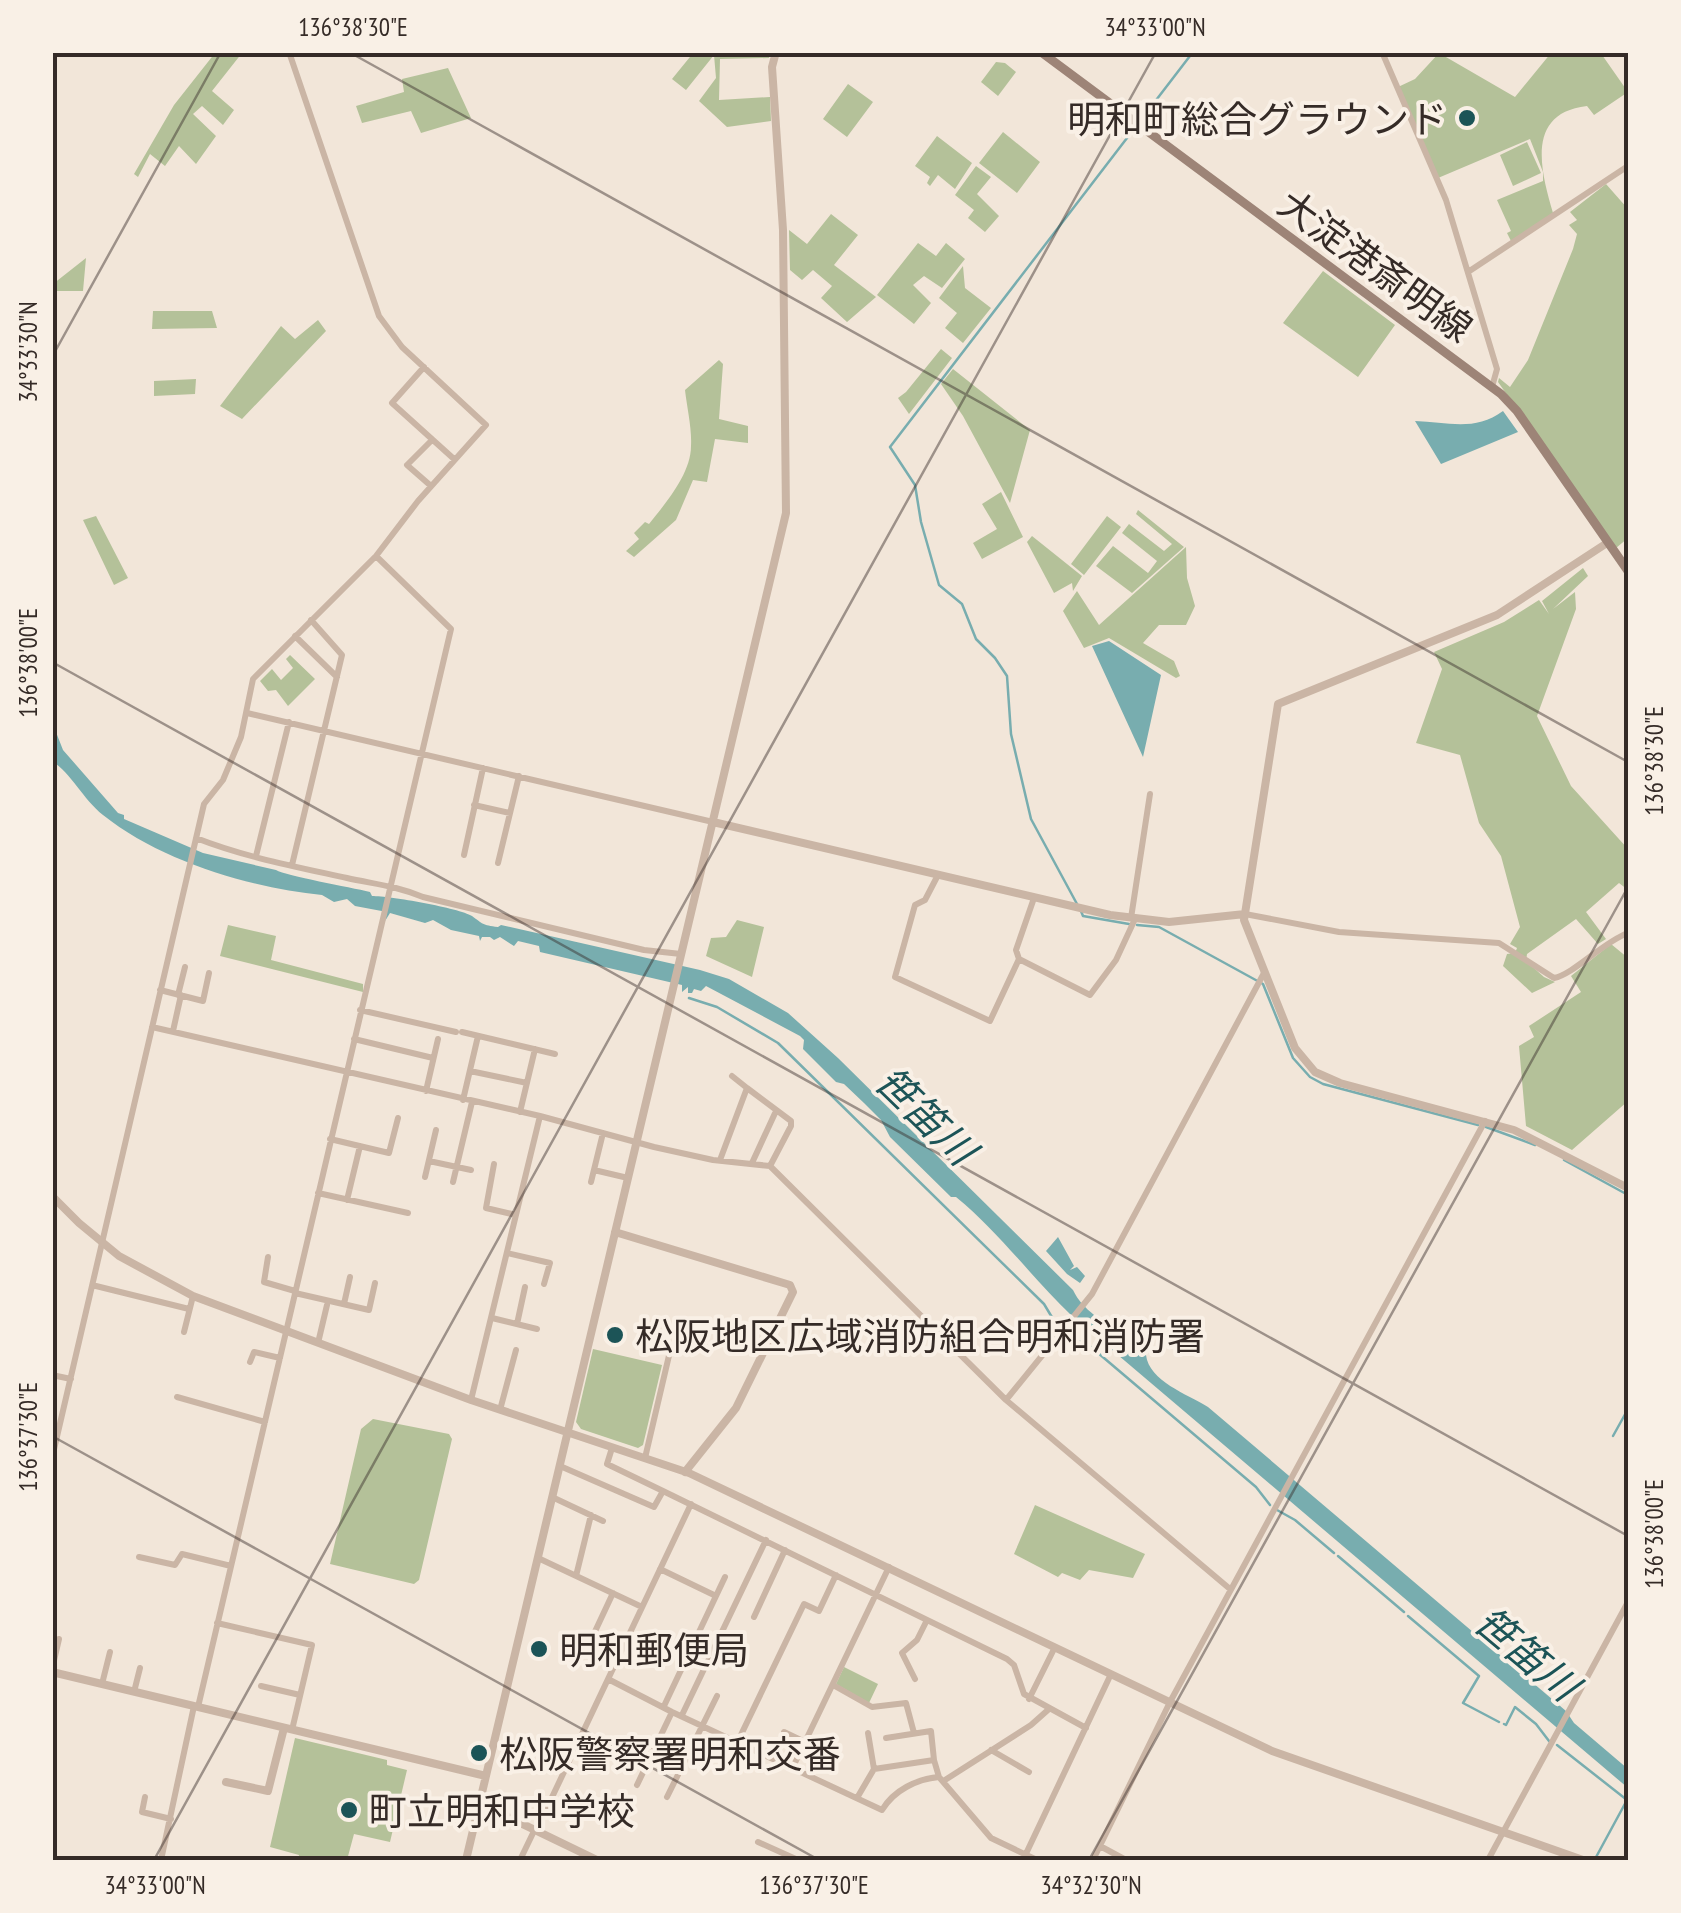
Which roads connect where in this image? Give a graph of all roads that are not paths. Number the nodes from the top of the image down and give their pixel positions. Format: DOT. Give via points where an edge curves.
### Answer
graph roads {
  1 [pos="288,52"];
  2 [pos="776,52"];
  3 [pos="1041,52"];
  4 [pos="1382,52"];
  5 [pos="1628,166"];
  6 [pos="1468,272"];
  7 [pos="424,367"];
  8 [pos="1492,387"];
  9 [pos="431,441"];
  10 [pos="454,459"];
  11 [pos="430,486"];
  12 [pos="1607,543"];
  13 [pos="376,556"];
  14 [pos="1628,570"];
  15 [pos="312,620"];
  16 [pos="295,636"];
  17 [pos="337,678"];
  18 [pos="247,713"];
  19 [pos="289,722"];
  20 [pos="325,730"];
  21 [pos="422,753"];
  22 [pos="483,768"];
  23 [pos="519,776"];
  24 [pos="1150,794"];
  25 [pos="474,805"];
  26 [pos="510,813"];
  27 [pos="713,822"];
  28 [pos="196,838"];
  29 [pos="464,855"];
  30 [pos="256,856"];
  31 [pos="498,863"];
  32 [pos="292,865"];
  33 [pos="938,875"];
  34 [pos="390,886"];
  35 [pos="1034,898"];
  36 [pos="1245,914"];
  37 [pos="1132,922"];
  38 [pos="1628,932"];
  39 [pos="681,954"];
  40 [pos="1020,958"];
  41 [pos="185,967"];
  42 [pos="210,973"];
  43 [pos="1261,979"];
  44 [pos="160,990"];
  45 [pos="180,995"];
  46 [pos="360,1010"];
  47 [pos="152,1026"];
  48 [pos="173,1032"];
  49 [pos="478,1036"];
  50 [pos="438,1039"];
  51 [pos="354,1040"];
  52 [pos="535,1049"];
  53 [pos="555,1054"];
  54 [pos="433,1058"];
  55 [pos="470,1070"];
  56 [pos="346,1072"];
  57 [pos="732,1076"];
  58 [pos="527,1083"];
  59 [pos="747,1088"];
  60 [pos="426,1091"];
  61 [pos="467,1101"];
  62 [pos="520,1112"];
  63 [pos="776,1112"];
  64 [pos="540,1116"];
  65 [pos="398,1118"];
  66 [pos="1483,1124"];
  67 [pos="436,1130"];
  68 [pos="603,1134"];
  69 [pos="330,1139"];
  70 [pos="637,1142"];
  71 [pos="360,1146"];
  72 [pos="429,1160"];
  73 [pos="720,1160"];
  74 [pos="494,1164"];
  75 [pos="752,1164"];
  76 [pos="770,1166"];
  77 [pos="456,1167"];
  78 [pos="470,1170"];
  79 [pos="594,1170"];
  80 [pos="425,1177"];
  81 [pos="628,1178"];
  82 [pos="453,1182"];
  83 [pos="592,1182"];
  84 [pos="1628,1188"];
  85 [pos="318,1193"];
  86 [pos="54,1199"];
  87 [pos="346,1200"];
  88 [pos="408,1214"];
  89 [pos="516,1216"];
  90 [pos="616,1232"];
  91 [pos="102,1244"];
  92 [pos="508,1253"];
  93 [pos="268,1257"];
  94 [pos="350,1277"];
  95 [pos="375,1283"];
  96 [pos="544,1284"];
  97 [pos="96,1286"];
  98 [pos="526,1287"];
  99 [pos="295,1292"];
  100 [pos="194,1296"];
  101 [pos="344,1304"];
  102 [pos="327,1305"];
  103 [pos="189,1309"];
  104 [pos="492,1318"];
  105 [pos="517,1324"];
  106 [pos="537,1329"];
  107 [pos="184,1332"];
  108 [pos="286,1333"];
  109 [pos="318,1344"];
  110 [pos="672,1347"];
  111 [pos="516,1350"];
  112 [pos="280,1358"];
  113 [pos="250,1362"];
  114 [pos="52,1375"];
  115 [pos="71,1379"];
  116 [pos="177,1398"];
  117 [pos="472,1400"];
  118 [pos="1006,1400"];
  119 [pos="52,1408"];
  120 [pos="500,1410"];
  121 [pos="64,1411"];
  122 [pos="265,1422"];
  123 [pos="568,1432"];
  124 [pos="612,1448"];
  125 [pos="52,1458"];
  126 [pos="645,1458"];
  127 [pos="560,1466"];
  128 [pos="685,1472"];
  129 [pos="663,1491"];
  130 [pos="552,1497"];
  131 [pos="691,1504"];
  132 [pos="590,1515"];
  133 [pos="603,1521"];
  134 [pos="766,1540"];
  135 [pos="785,1550"];
  136 [pos="139,1557"];
  137 [pos="538,1558"];
  138 [pos="230,1566"];
  139 [pos="888,1567"];
  140 [pos="660,1570"];
  141 [pos="836,1575"];
  142 [pos="576,1576"];
  143 [pos="725,1577"];
  144 [pos="1230,1589"];
  145 [pos="613,1594"];
  146 [pos="875,1594"];
  147 [pos="716,1596"];
  148 [pos="1628,1602"];
  149 [pos="642,1607"];
  150 [pos="754,1616"];
  151 [pos="926,1620"];
  152 [pos="217,1623"];
  153 [pos="60,1639"];
  154 [pos="1055,1647"];
  155 [pos="110,1652"];
  156 [pos="620,1653"];
  157 [pos="140,1668"];
  158 [pos="52,1670"];
  159 [pos="1111,1674"];
  160 [pos="608,1678"];
  161 [pos="915,1679"];
  162 [pos="102,1684"];
  163 [pos="261,1686"];
  164 [pos="833,1686"];
  165 [pos="134,1692"];
  166 [pos="300,1695"];
  167 [pos="716,1696"];
  168 [pos="1030,1699"];
  169 [pos="1170,1702"];
  170 [pos="196,1706"];
  171 [pos="664,1706"];
  172 [pos="1048,1709"];
  173 [pos="672,1712"];
  174 [pos="682,1716"];
  175 [pos="702,1725"];
  176 [pos="1086,1728"];
  177 [pos="288,1729"];
  178 [pos="784,1732"];
  179 [pos="868,1733"];
  180 [pos="914,1733"];
  181 [pos="886,1738"];
  182 [pos="738,1742"];
  183 [pos="805,1742"];
  184 [pos="991,1750"];
  185 [pos="934,1760"];
  186 [pos="792,1769"];
  187 [pos="874,1770"];
  188 [pos="1029,1772"];
  189 [pos="486,1776"];
  190 [pos="942,1779"];
  191 [pos="226,1782"];
  192 [pos="637,1785"];
  193 [pos="145,1797"];
  194 [pos="668,1798"];
  195 [pos="858,1798"];
  196 [pos="480,1804"];
  197 [pos="171,1819"];
  198 [pos="535,1831"];
  199 [pos="1503,1833"];
  200 [pos="758,1842"];
  201 [pos="1100,1846"];
  202 [pos="787,1858"];
  203 [pos="1024,1858"];
  204 [pos="161,1860"];
  205 [pos="466,1860"];
  206 [pos="520,1860"];
  207 [pos="598,1860"];
  208 [pos="798,1860"];
  209 [pos="1036,1860"];
  210 [pos="1093,1860"];
  211 [pos="1126,1860"];
  212 [pos="1488,1860"];
  213 [pos="1583,1860"];
  1 -- 7 [label="street" via="379,316"];
  2 -- 27 [label="street" via="786,512"];
  3 -- 8 [label="main road, 大淀港斎明線"];
  4 -- 6 [label="street" via="1438,178"];
  5 -- 6 [label="street"];
  6 -- 8 [label="street" via="1497,369"];
  7 -- 9 [label="street" via="392,404"];
  7 -- 10 [label="street" via="486,424"];
  8 -- 12 [label="main road, 大淀港斎明線" via="1517,411"];
  9 -- 10 [label="street"];
  9 -- 11 [label="street" via="407,466"];
  10 -- 11 [label="street"];
  11 -- 13 [label="street"];
  12 -- 14 [label="main road, 大淀港斎明線"];
  12 -- 36 [label="street" via="1487,620 1278,704"];
  13 -- 15 [label="street"];
  13 -- 21 [label="street" via="452,629"];
  15 -- 16 [label="street"];
  15 -- 17 [label="street" via="341,650"];
  16 -- 17 [label="street"];
  16 -- 18 [label="street" via="252,678"];
  17 -- 20 [label="street"];
  18 -- 19 [label="street"];
  18 -- 28 [label="street" via="224,780 204,804"];
  19 -- 20 [label="street"];
  19 -- 30 [label="street"];
  20 -- 21 [label="street"];
  20 -- 32 [label="street"];
  21 -- 22 [label="street"];
  21 -- 34 [label="street"];
  22 -- 23 [label="street"];
  22 -- 25 [label="street"];
  23 -- 26 [label="street"];
  23 -- 27 [label="street"];
  24 -- 37 [label="street"];
  25 -- 26 [label="street"];
  25 -- 29 [label="street"];
  26 -- 31 [label="street"];
  27 -- 33 [label="street"];
  27 -- 39 [label="street"];
  28 -- 30 [label="street"];
  28 -- 44 [label="street"];
  30 -- 32 [label="street"];
  32 -- 34 [label="street"];
  33 -- 35 [label="street"];
  33 -- 40 [label="street" via="915,905 895,977 990,1021"];
  34 -- 39 [label="street"];
  34 -- 46 [label="street"];
  35 -- 37 [label="street"];
  35 -- 40 [label="street" via="1016,950"];
  36 -- 37 [label="street"];
  36 -- 38 [label="street" via="1340,932 1498,943 1554,978"];
  36 -- 43 [label="street"];
  37 -- 40 [label="street" via="1116,960 1090,995"];
  39 -- 70 [label="street"];
  41 -- 45 [label="street"];
  42 -- 45 [label="street" via="203,1001"];
  43 -- 66 [label="street" via="1292,1043 1329,1080"];
  43 -- 118 [label="street" via="1090,1296"];
  44 -- 45 [label="street"];
  44 -- 47 [label="street"];
  45 -- 48 [label="street"];
  46 -- 49 [label="street"];
  46 -- 51 [label="street"];
  47 -- 48 [label="street"];
  47 -- 91 [label="street"];
  48 -- 56 [label="street"];
  49 -- 52 [label="street"];
  49 -- 55 [label="street"];
  50 -- 54 [label="street"];
  51 -- 54 [label="street"];
  51 -- 56 [label="street"];
  52 -- 53 [label="street"];
  52 -- 58 [label="street"];
  54 -- 60 [label="street"];
  55 -- 58 [label="street"];
  55 -- 61 [label="street"];
  56 -- 60 [label="street"];
  56 -- 69 [label="street"];
  57 -- 59 [label="street"];
  58 -- 62 [label="street"];
  59 -- 63 [label="street"];
  59 -- 73 [label="street"];
  60 -- 61 [label="street"];
  61 -- 62 [label="street"];
  61 -- 77 [label="street"];
  62 -- 64 [label="street"];
  63 -- 75 [label="street"];
  63 -- 76 [label="street" via="792,1126"];
  64 -- 68 [label="street"];
  64 -- 89 [label="street"];
  65 -- 71 [label="street" via="388,1154"];
  66 -- 84 [label="street" via="1535,1139"];
  66 -- 144 [label="street"];
  67 -- 72 [label="street"];
  68 -- 70 [label="street"];
  68 -- 79 [label="street"];
  69 -- 71 [label="street"];
  69 -- 85 [label="street"];
  70 -- 73 [label="street"];
  70 -- 81 [label="street"];
  71 -- 87 [label="street"];
  72 -- 77 [label="street"];
  72 -- 80 [label="street"];
  73 -- 75 [label="street"];
  74 -- 89 [label="street" via="486,1208"];
  75 -- 76 [label="street"];
  76 -- 118 [label="street"];
  77 -- 78 [label="street"];
  77 -- 82 [label="street"];
  79 -- 81 [label="street"];
  79 -- 83 [label="street"];
  81 -- 90 [label="street"];
  85 -- 87 [label="street"];
  85 -- 99 [label="street"];
  86 -- 91 [label="street"];
  87 -- 88 [label="street"];
  89 -- 92 [label="street"];
  90 -- 123 [label="street"];
  90 -- 128 [label="street" via="790,1285 793,1292 736,1408"];
  91 -- 100 [label="street"];
  91 -- 115 [label="street"];
  92 -- 96 [label="street" via="550,1263"];
  92 -- 104 [label="street"];
  93 -- 99 [label="street" via="264,1282"];
  94 -- 101 [label="street"];
  95 -- 101 [label="street" via="369,1310"];
  97 -- 103 [label="street"];
  98 -- 105 [label="street"];
  99 -- 101 [label="street"];
  99 -- 108 [label="street"];
  100 -- 103 [label="street"];
  100 -- 108 [label="street"];
  102 -- 109 [label="street"];
  103 -- 107 [label="street"];
  104 -- 105 [label="street"];
  104 -- 117 [label="street"];
  105 -- 106 [label="street"];
  108 -- 109 [label="street"];
  108 -- 112 [label="street"];
  109 -- 117 [label="street"];
  110 -- 126 [label="street"];
  111 -- 120 [label="street"];
  112 -- 113 [label="street" via="254,1352"];
  112 -- 122 [label="street"];
  114 -- 115 [label="street"];
  115 -- 121 [label="street"];
  116 -- 122 [label="street"];
  117 -- 120 [label="street"];
  118 -- 144 [label="street"];
  119 -- 121 [label="street"];
  120 -- 123 [label="street"];
  121 -- 125 [label="street"];
  122 -- 138 [label="street"];
  123 -- 124 [label="street"];
  123 -- 127 [label="street"];
  124 -- 126 [label="street"];
  124 -- 129 [label="street" via="607,1464"];
  126 -- 128 [label="street"];
  127 -- 129 [label="street" via="654,1507"];
  127 -- 130 [label="street"];
  128 -- 139 [label="street"];
  129 -- 131 [label="street"];
  130 -- 132 [label="street"];
  130 -- 137 [label="street"];
  131 -- 134 [label="street"];
  131 -- 140 [label="street"];
  132 -- 133 [label="street"];
  132 -- 142 [label="street"];
  134 -- 135 [label="street"];
  134 -- 174 [label="street"];
  135 -- 141 [label="street"];
  135 -- 150 [label="street"];
  136 -- 138 [label="street" via="175,1565 182,1554"];
  137 -- 142 [label="street"];
  137 -- 189 [label="street"];
  138 -- 152 [label="street"];
  139 -- 146 [label="street"];
  139 -- 154 [label="street"];
  140 -- 147 [label="street"];
  140 -- 149 [label="street"];
  141 -- 146 [label="street"];
  141 -- 182 [label="street" via="818,1611 804,1604"];
  142 -- 145 [label="street"];
  143 -- 147 [label="street"];
  144 -- 169 [label="street"];
  145 -- 149 [label="street"];
  145 -- 156 [label="street" via="591,1640"];
  146 -- 151 [label="street"];
  146 -- 164 [label="street"];
  147 -- 171 [label="street"];
  148 -- 199 [label="street"];
  149 -- 156 [label="street"];
  151 -- 161 [label="street" via="902,1653"];
  151 -- 168 [label="street" via="1007,1659"];
  152 -- 166 [label="street" via="312,1646"];
  152 -- 170 [label="street"];
  153 -- 158 [label="street"];
  154 -- 159 [label="street"];
  154 -- 168 [label="street"];
  155 -- 162 [label="street"];
  156 -- 160 [label="street"];
  157 -- 165 [label="street"];
  158 -- 162 [label="street"];
  159 -- 169 [label="street"];
  159 -- 176 [label="street"];
  160 -- 171 [label="street"];
  160 -- 198 [label="street"];
  162 -- 165 [label="street"];
  163 -- 166 [label="street"];
  164 -- 180 [label="street" via="872,1708 906,1703"];
  164 -- 183 [label="street"];
  165 -- 170 [label="street"];
  166 -- 177 [label="street"];
  167 -- 175 [label="street"];
  168 -- 172 [label="street"];
  169 -- 199 [label="street" via="1286,1757"];
  169 -- 201 [label="street"];
  170 -- 177 [label="street"];
  170 -- 197 [label="street"];
  171 -- 173 [label="street"];
  172 -- 176 [label="street"];
  172 -- 184 [label="street"];
  173 -- 174 [label="street"];
  173 -- 192 [label="street"];
  174 -- 175 [label="street"];
  175 -- 182 [label="street"];
  175 -- 194 [label="street"];
  176 -- 203 [label="street"];
  177 -- 189 [label="street"];
  177 -- 191 [label="street" via="268,1792"];
  178 -- 183 [label="street"];
  179 -- 187 [label="street"];
  180 -- 181 [label="street"];
  180 -- 185 [label="street" via="931,1731"];
  182 -- 186 [label="street"];
  183 -- 186 [label="street"];
  184 -- 188 [label="street"];
  184 -- 190 [label="street"];
  185 -- 187 [label="street"];
  185 -- 190 [label="street"];
  186 -- 195 [label="street"];
  187 -- 195 [label="street"];
  189 -- 196 [label="street"];
  190 -- 195 [label="street" via="922,1778 882,1810"];
  190 -- 203 [label="street" via="990,1838"];
  193 -- 197 [label="street" via="142,1812"];
  196 -- 198 [label="street"];
  196 -- 205 [label="street"];
  197 -- 204 [label="street"];
  198 -- 206 [label="street"];
  198 -- 207 [label="street"];
  199 -- 212 [label="street"];
  199 -- 213 [label="street"];
  200 -- 202 [label="street"];
  201 -- 210 [label="street"];
  201 -- 211 [label="street"];
  202 -- 208 [label="street"];
  203 -- 209 [label="street"];
}
